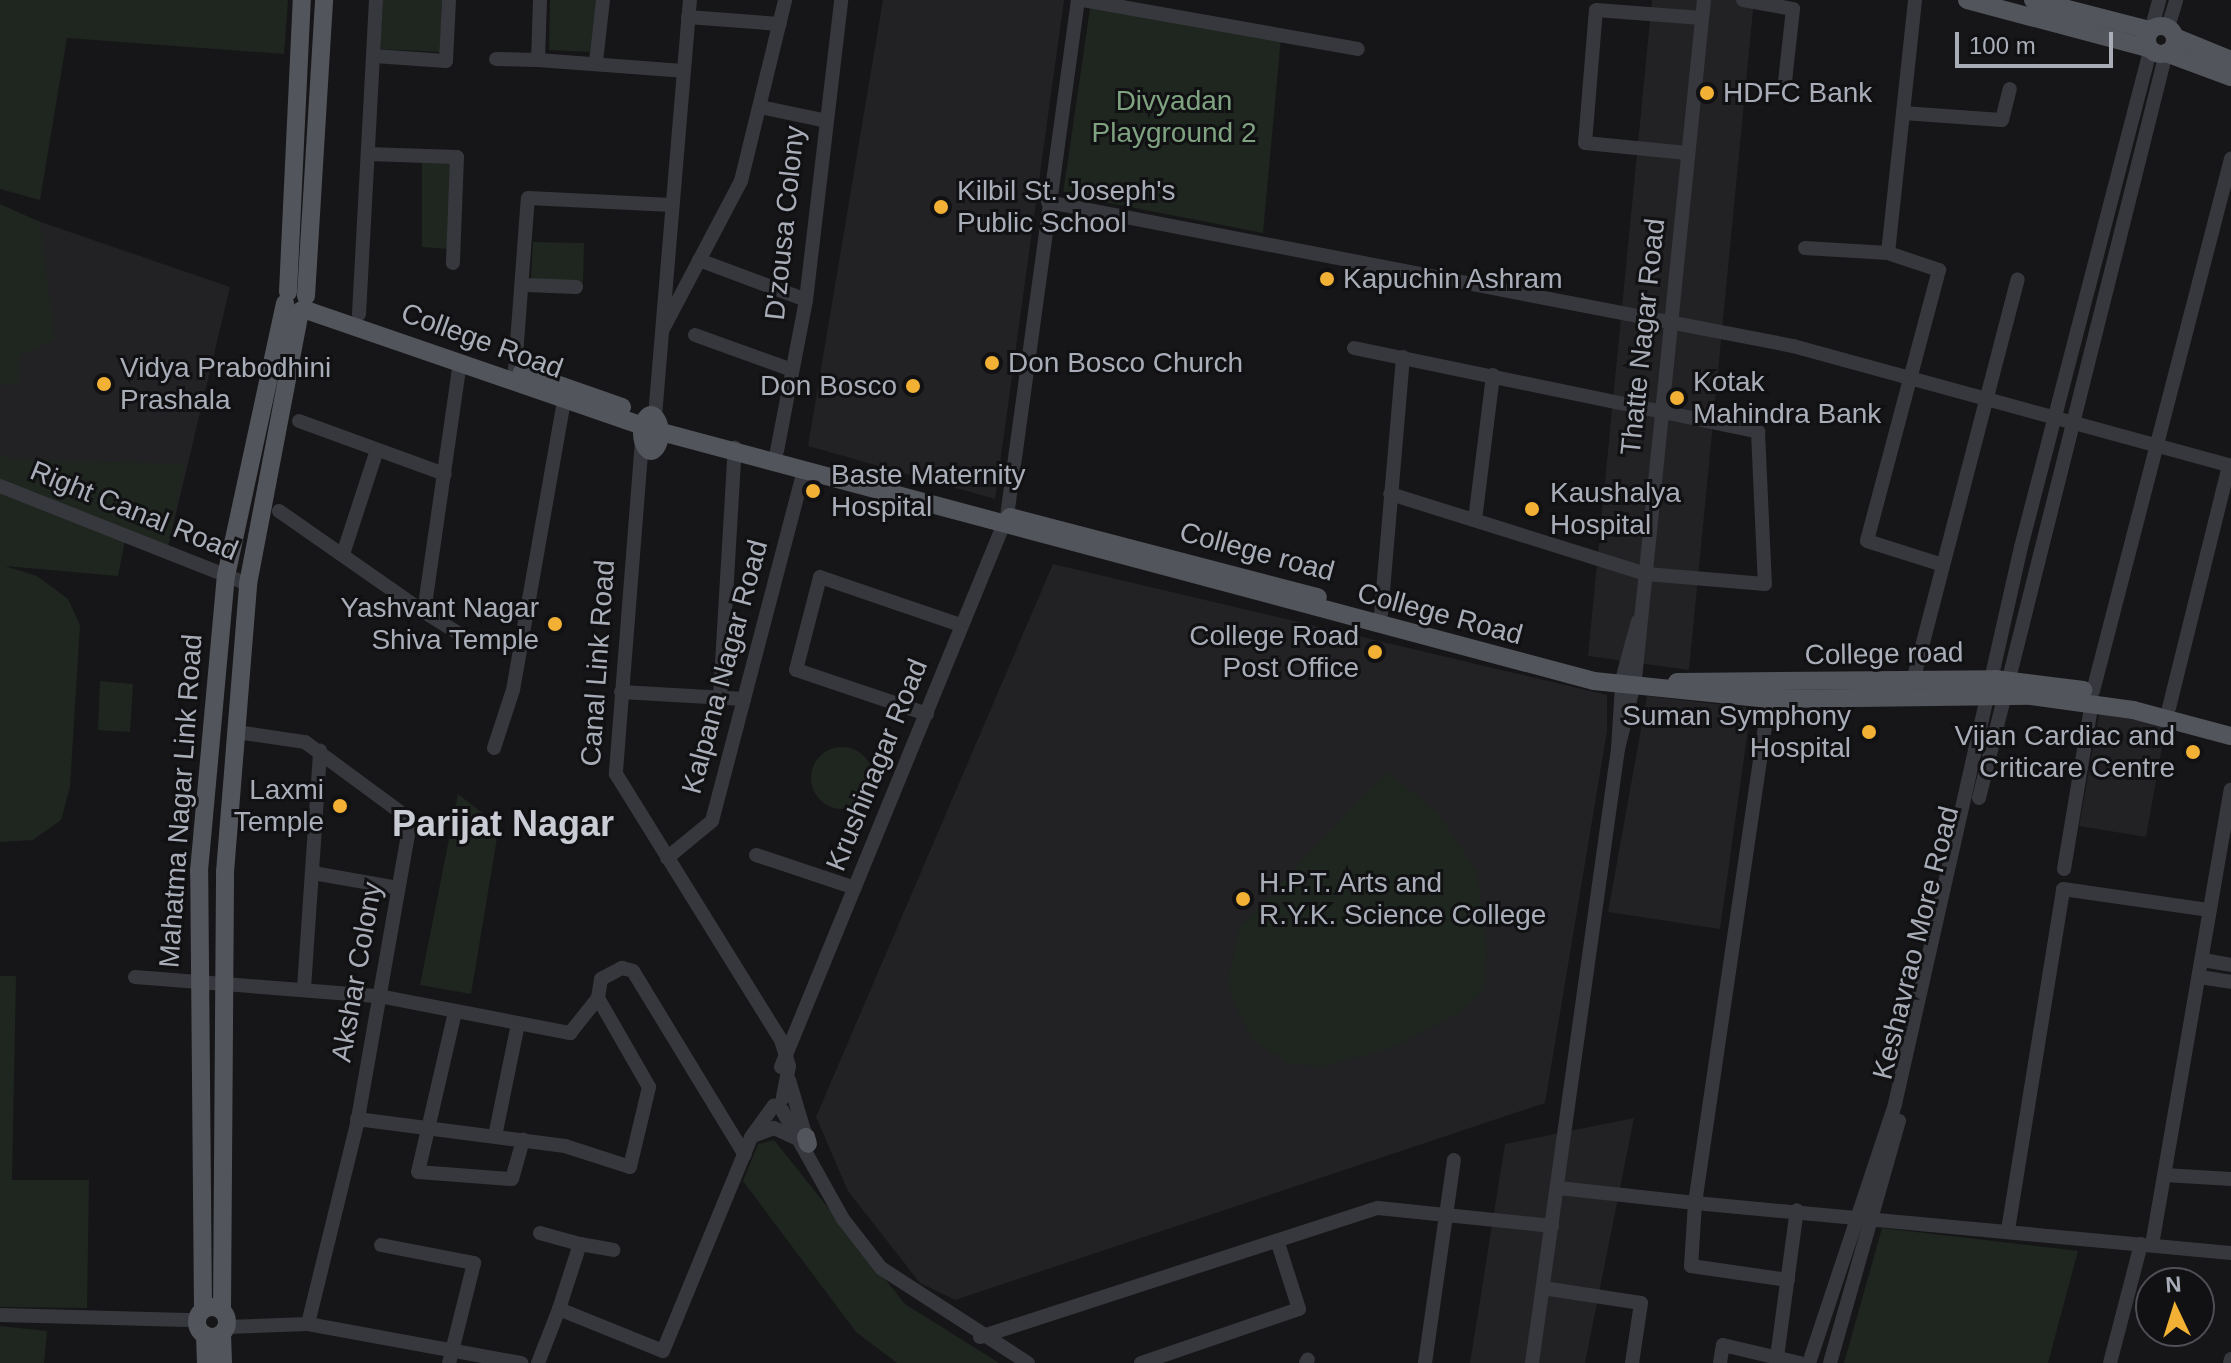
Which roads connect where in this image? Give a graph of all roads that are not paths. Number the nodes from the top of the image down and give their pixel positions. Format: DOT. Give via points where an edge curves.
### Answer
graph roads {
  1 [pos="302,0"];
  2 [pos="324,0"];
  3 [pos="376,0"];
  4 [pos="449,0"];
  5 [pos="540,0"];
  6 [pos="603,0"];
  7 [pos="690,0"];
  8 [pos="785,0"];
  9 [pos="841,0"];
  10 [pos="1081,0"];
  11 [pos="1704,0"];
  12 [pos="1743,0"];
  13 [pos="1915,0"];
  14 [pos="1967,0"];
  15 [pos="2159,0"];
  16 [pos="2176,0"];
  17 [pos="2038,1"];
  18 [pos="688,17"];
  19 [pos="1702,18"];
  20 [pos="780,24"];
  21 [pos="2158,39"];
  22 [pos="1358,49"];
  23 [pos="374,56"];
  24 [pos="496,59"];
  25 [pos="538,60"];
  26 [pos="2231,60"];
  27 [pos="596,62"];
  28 [pos="683,71"];
  29 [pos="2231,77"];
  30 [pos="1785,82"];
  31 [pos="2010,89"];
  32 [pos="760,107"];
  33 [pos="1903,113"];
  34 [pos="822,120"];
  35 [pos="1687,153"];
  36 [pos="368,154"];
  37 [pos="2231,159"];
  38 [pos="1048,202"];
  39 [pos="672,205"];
  40 [pos="1805,248"];
  41 [pos="1888,253"];
  42 [pos="699,260"];
  43 [pos="453,263"];
  44 [pos="2018,279"];
  45 [pos="526,285"];
  46 [pos="576,287"];
  47 [pos="806,300"];
  48 [pos="298,302"];
  49 [pos="359,314"];
  50 [pos="1670,325"];
  51 [pos="663,329"];
  52 [pos="695,335"];
  53 [pos="1354,348"];
  54 [pos="1403,357"];
  55 [pos="460,362"];
  56 [pos="515,369"];
  57 [pos="792,370"];
  58 [pos="1493,375"];
  59 [pos="1909,375"];
  60 [pos="1988,397"];
  61 [pos="564,400"];
  62 [pos="1662,409"];
  63 [pos="2057,415"];
  64 [pos="299,421"];
  65 [pos="649,422"];
  66 [pos="2074,422"];
  67 [pos="2158,446"];
  68 [pos="735,447"];
  69 [pos="377,450"];
  70 [pos="777,451"];
  71 [pos="2230,466"];
  72 [pos="804,470"];
  73 [pos="445,474"];
  74 [pos="0,486"];
  75 [pos="1390,494"];
  76 [pos="279,511"];
  77 [pos="1475,520"];
  78 [pos="1005,521"];
  79 [pos="344,551"];
  80 [pos="1943,565"];
  81 [pos="1646,574"];
  82 [pos="226,576"];
  83 [pos="248,584"];
  84 [pos="424,612"];
  85 [pos="1381,614"];
  86 [pos="960,625"];
  87 [pos="463,636"];
  88 [pos="1913,681"];
  89 [pos="1628,682"];
  90 [pos="2000,687"];
  91 [pos="621,692"];
  92 [pos="1813,692"];
  93 [pos="2093,696"];
  94 [pos="720,697"];
  95 [pos="744,699"];
  96 [pos="1769,699"];
  97 [pos="2169,708"];
  98 [pos="927,714"];
  99 [pos="2231,723"];
  100 [pos="237,732"];
  101 [pos="2231,736"];
  102 [pos="494,748"];
  103 [pos="320,751"];
  104 [pos="2231,790"];
  105 [pos="756,855"];
  106 [pos="667,858"];
  107 [pos="2064,869"];
  108 [pos="313,873"];
  109 [pos="398,888"];
  110 [pos="855,888"];
  111 [pos="2209,910"];
  112 [pos="2203,960"];
  113 [pos="2231,965"];
  114 [pos="135,977"];
  115 [pos="2200,977"];
  116 [pos="195,979"];
  117 [pos="221,981"];
  118 [pos="2231,982"];
  119 [pos="304,988"];
  120 [pos="379,996"];
  121 [pos="598,998"];
  122 [pos="455,1012"];
  123 [pos="518,1024"];
  124 [pos="786,1065"];
  125 [pos="780,1104"];
  126 [pos="357,1119"];
  127 [pos="423,1127"];
  128 [pos="756,1134"];
  129 [pos="495,1136"];
  130 [pos="523,1140"];
  131 [pos="804,1141"];
  132 [pos="745,1155"];
  133 [pos="1454,1160"];
  134 [pos="2165,1175"];
  135 [pos="2231,1179"];
  136 [pos="1559,1188"];
  137 [pos="1695,1203"];
  138 [pos="1797,1210"];
  139 [pos="1446,1215"];
  140 [pos="1866,1216"];
  141 [pos="1552,1226"];
  142 [pos="2008,1230"];
  143 [pos="540,1233"];
  144 [pos="1277,1240"];
  145 [pos="580,1244"];
  146 [pos="381,1245"];
  147 [pos="2146,1245"];
  148 [pos="613,1250"];
  149 [pos="2231,1253"];
  150 [pos="1788,1280"];
  151 [pos="1543,1288"];
  152 [pos="559,1309"];
  153 [pos="0,1315"];
  154 [pos="213,1322"];
  155 [pos="308,1324"];
  156 [pos="980,1337"];
  157 [pos="1777,1357"];
  158 [pos="451,1359"];
  159 [pos="206,1363"];
  160 [pos="223,1363"];
  161 [pos="521,1363"];
  162 [pos="538,1363"];
  163 [pos="1028,1363"];
  164 [pos="1141,1363"];
  165 [pos="1425,1363"];
  166 [pos="1532,1363"];
  167 [pos="1632,1363"];
  168 [pos="1720,1363"];
  169 [pos="1800,1363"];
  170 [pos="1809,1363"];
  171 [pos="1830,1363"];
  172 [pos="2110,1363"];
  1 -- 48 [label="main road"];
  2 -- 48 [label="main road"];
  3 -- 23 [label="street"];
  4 -- 23 [label="street" via="446,61"];
  5 -- 25 [label="street"];
  6 -- 27 [label="street"];
  7 -- 18 [label="street, Canal Link Road"];
  8 -- 20 [label="street"];
  9 -- 34 [label="street, D'zousa Colony"];
  10 -- 22 [label="street"];
  10 -- 38 [label="street, Krushinagar Road"];
  11 -- 19 [label="street, Thatte Nagar Road"];
  12 -- 30 [label="street" via="1793,9"];
  13 -- 33 [label="street"];
  14 -- 21 [label="main road"];
  15 -- 21 [label="street"];
  16 -- 21 [label="street"];
  17 -- 21 [label="main road"];
  18 -- 20 [label="street"];
  18 -- 28 [label="street, Canal Link Road"];
  19 -- 35 [label="street, Thatte Nagar Road"];
  19 -- 35 [label="street" via="1596,10 1585,143"];
  20 -- 32 [label="street"];
  21 -- 26 [label="main road"];
  21 -- 29 [label="main road"];
  21 -- 63 [label="street"];
  21 -- 66 [label="street"];
  23 -- 36 [label="street"];
  24 -- 25 [label="street"];
  25 -- 27 [label="street"];
  27 -- 28 [label="street"];
  28 -- 39 [label="street, Canal Link Road"];
  31 -- 33 [label="street" via="2002,120"];
  32 -- 34 [label="street"];
  32 -- 42 [label="street" via="741,181"];
  33 -- 41 [label="street"];
  34 -- 47 [label="street, D'zousa Colony"];
  35 -- 50 [label="street, Thatte Nagar Road"];
  36 -- 43 [label="street" via="457,157"];
  36 -- 49 [label="street"];
  37 -- 67 [label="street"];
  38 -- 50 [label="street"];
  38 -- 78 [label="street, Krushinagar Road"];
  39 -- 45 [label="street" via="528,198"];
  39 -- 51 [label="street, Canal Link Road"];
  40 -- 41 [label="street"];
  41 -- 59 [label="street" via="1939,270"];
  42 -- 47 [label="street"];
  42 -- 51 [label="street"];
  44 -- 60 [label="street"];
  45 -- 46 [label="street"];
  45 -- 56 [label="street"];
  47 -- 57 [label="street, D'zousa Colony"];
  48 -- 49 [label="main road, College road"];
  48 -- 55 [label="main road, College Road"];
  48 -- 82 [label="main road, Mahatma Nagar Link Road"];
  48 -- 83 [label="main road, Mahatma Nagar Link Road"];
  49 -- 56 [label="main road, College road"];
  50 -- 59 [label="street"];
  50 -- 62 [label="street, Thatte Nagar Road"];
  51 -- 65 [label="street, Canal Link Road"];
  52 -- 57 [label="street"];
  53 -- 54 [label="street"];
  54 -- 58 [label="street"];
  54 -- 75 [label="street"];
  55 -- 61 [label="main road, College Road"];
  55 -- 73 [label="street"];
  56 -- 65 [label="main road, College road"];
  57 -- 70 [label="street, D'zousa Colony"];
  58 -- 62 [label="street"];
  58 -- 77 [label="street"];
  59 -- 60 [label="street"];
  59 -- 80 [label="street" via="1867,541"];
  60 -- 63 [label="street"];
  60 -- 80 [label="street"];
  61 -- 65 [label="main road, College Road"];
  61 -- 102 [label="street" via="513,690"];
  62 -- 81 [label="street, Thatte Nagar Road"];
  62 -- 81 [label="street" via="1758,432 1765,584"];
  63 -- 66 [label="street"];
  63 -- 90 [label="street"];
  64 -- 69 [label="street"];
  65 -- 68 [label="main road, College Road"];
  65 -- 70 [label="main road, College road"];
  65 -- 91 [label="street, Canal Link Road" via="640,464"];
  66 -- 67 [label="street"];
  66 -- 90 [label="street"];
  67 -- 71 [label="street"];
  67 -- 93 [label="street"];
  68 -- 72 [label="main road, College Road"];
  68 -- 94 [label="street"];
  69 -- 73 [label="street"];
  69 -- 79 [label="street"];
  70 -- 78 [label="main road, College road"];
  71 -- 97 [label="street"];
  72 -- 78 [label="main road, College Road"];
  72 -- 95 [label="street, Kalpana Nagar Road"];
  73 -- 84 [label="street"];
  74 -- 82 [label="street, Right Canal Road"];
  75 -- 77 [label="street"];
  75 -- 85 [label="street"];
  76 -- 79 [label="street"];
  77 -- 81 [label="street"];
  78 -- 85 [label="main road, College road"];
  78 -- 86 [label="street, Krushinagar Road"];
  78 -- 89 [label="main road, College Road" via="1516,665"];
  79 -- 84 [label="street"];
  80 -- 88 [label="street"];
  81 -- 89 [label="street, Thatte Nagar Road"];
  82 -- 83 [label="street, Right Canal Road"];
  82 -- 116 [label="main road, Mahatma Nagar Link Road"];
  83 -- 100 [label="main road, Mahatma Nagar Link Road"];
  84 -- 87 [label="street"];
  85 -- 89 [label="main road, College road"];
  86 -- 98 [label="street, Krushinagar Road"];
  86 -- 98 [label="street" via="820,577 796,670"];
  88 -- 90 [label="main road, College road"];
  88 -- 92 [label="main road, College road"];
  89 -- 92 [label="main road, College road"];
  89 -- 96 [label="main road, College Road"];
  89 -- 136 [label="street, Thatte Nagar Road"];
  90 -- 92 [label="main road, College Road"];
  90 -- 93 [label="main road, College road"];
  90 -- 140 [label="street, Keshavrao More Road"];
  91 -- 94 [label="street"];
  91 -- 106 [label="street, Canal Link Road" via="616,774"];
  92 -- 96 [label="main road, College Road"];
  93 -- 97 [label="main road, College road"];
  93 -- 101 [label="main road"];
  93 -- 107 [label="street"];
  94 -- 95 [label="street"];
  95 -- 106 [label="street, Kalpana Nagar Road" via="712,821"];
  96 -- 137 [label="street"];
  97 -- 99 [label="main road, College road"];
  98 -- 110 [label="street, Krushinagar Road"];
  100 -- 103 [label="street, Akshar Colony" via="305,742"];
  100 -- 117 [label="main road, Mahatma Nagar Link Road"];
  103 -- 108 [label="street"];
  103 -- 109 [label="street, Akshar Colony" via="404,815 409,829"];
  104 -- 111 [label="street"];
  105 -- 110 [label="street"];
  106 -- 124 [label="street, Canal Link Road" via="765,1016"];
  108 -- 109 [label="street"];
  108 -- 119 [label="street"];
  109 -- 120 [label="street, Akshar Colony"];
  110 -- 124 [label="street, Krushinagar Road" via="794,1033"];
  111 -- 112 [label="street"];
  111 -- 142 [label="street" via="2063,889"];
  112 -- 113 [label="street"];
  112 -- 115 [label="street"];
  114 -- 116 [label="street"];
  115 -- 118 [label="street"];
  115 -- 134 [label="street"];
  116 -- 117 [label="street"];
  116 -- 154 [label="main road, Mahatma Nagar Link Road"];
  117 -- 119 [label="street"];
  117 -- 154 [label="main road, Mahatma Nagar Link Road"];
  119 -- 120 [label="street"];
  120 -- 122 [label="street"];
  120 -- 126 [label="street, Akshar Colony"];
  121 -- 123 [label="street" via="570,1033"];
  121 -- 130 [label="street" via="649,1087 630,1167"];
  121 -- 132 [label="street" via="601,979 622,968 633,971"];
  122 -- 123 [label="street"];
  122 -- 127 [label="street"];
  123 -- 129 [label="street"];
  124 -- 125 [label="street"];
  124 -- 131 [label="street, Canal Link Road"];
  125 -- 128 [label="street"];
  125 -- 131 [label="street"];
  126 -- 127 [label="street"];
  126 -- 155 [label="street, Akshar Colony"];
  127 -- 129 [label="street"];
  127 -- 130 [label="street" via="418,1172 512,1179"];
  128 -- 131 [label="street" via="781,1129"];
  128 -- 132 [label="street"];
  129 -- 130 [label="street"];
  131 -- 156 [label="street, Canal Link Road" via="815,1167 881,1268"];
  132 -- 152 [label="street" via="663,1351"];
  133 -- 139 [label="street"];
  134 -- 135 [label="street"];
  134 -- 147 [label="street"];
  136 -- 137 [label="street"];
  136 -- 141 [label="street, Thatte Nagar Road"];
  137 -- 138 [label="street"];
  137 -- 150 [label="street" via="1691,1266"];
  138 -- 140 [label="street"];
  138 -- 150 [label="street"];
  139 -- 141 [label="street"];
  139 -- 144 [label="street" via="1378,1208"];
  139 -- 165 [label="street"];
  140 -- 142 [label="street"];
  140 -- 170 [label="street"];
  140 -- 171 [label="street"];
  141 -- 151 [label="street, Thatte Nagar Road"];
  142 -- 147 [label="street"];
  143 -- 145 [label="street"];
  144 -- 156 [label="street"];
  144 -- 164 [label="street" via="1299,1309"];
  145 -- 148 [label="street"];
  145 -- 152 [label="street"];
  146 -- 158 [label="street" via="474,1263"];
  147 -- 149 [label="street"];
  147 -- 172 [label="street"];
  150 -- 157 [label="street"];
  151 -- 166 [label="street, Thatte Nagar Road"];
  151 -- 167 [label="street" via="1641,1303"];
  152 -- 162 [label="street"];
  153 -- 154 [label="street"];
  154 -- 155 [label="street"];
  154 -- 159 [label="main road, Mahatma Nagar Link Road"];
  154 -- 160 [label="main road, Mahatma Nagar Link Road"];
  155 -- 158 [label="street"];
  156 -- 163 [label="street, Canal Link Road"];
  157 -- 168 [label="street" via="1723,1345"];
  157 -- 169 [label="street"];
  158 -- 161 [label="street"];
}
